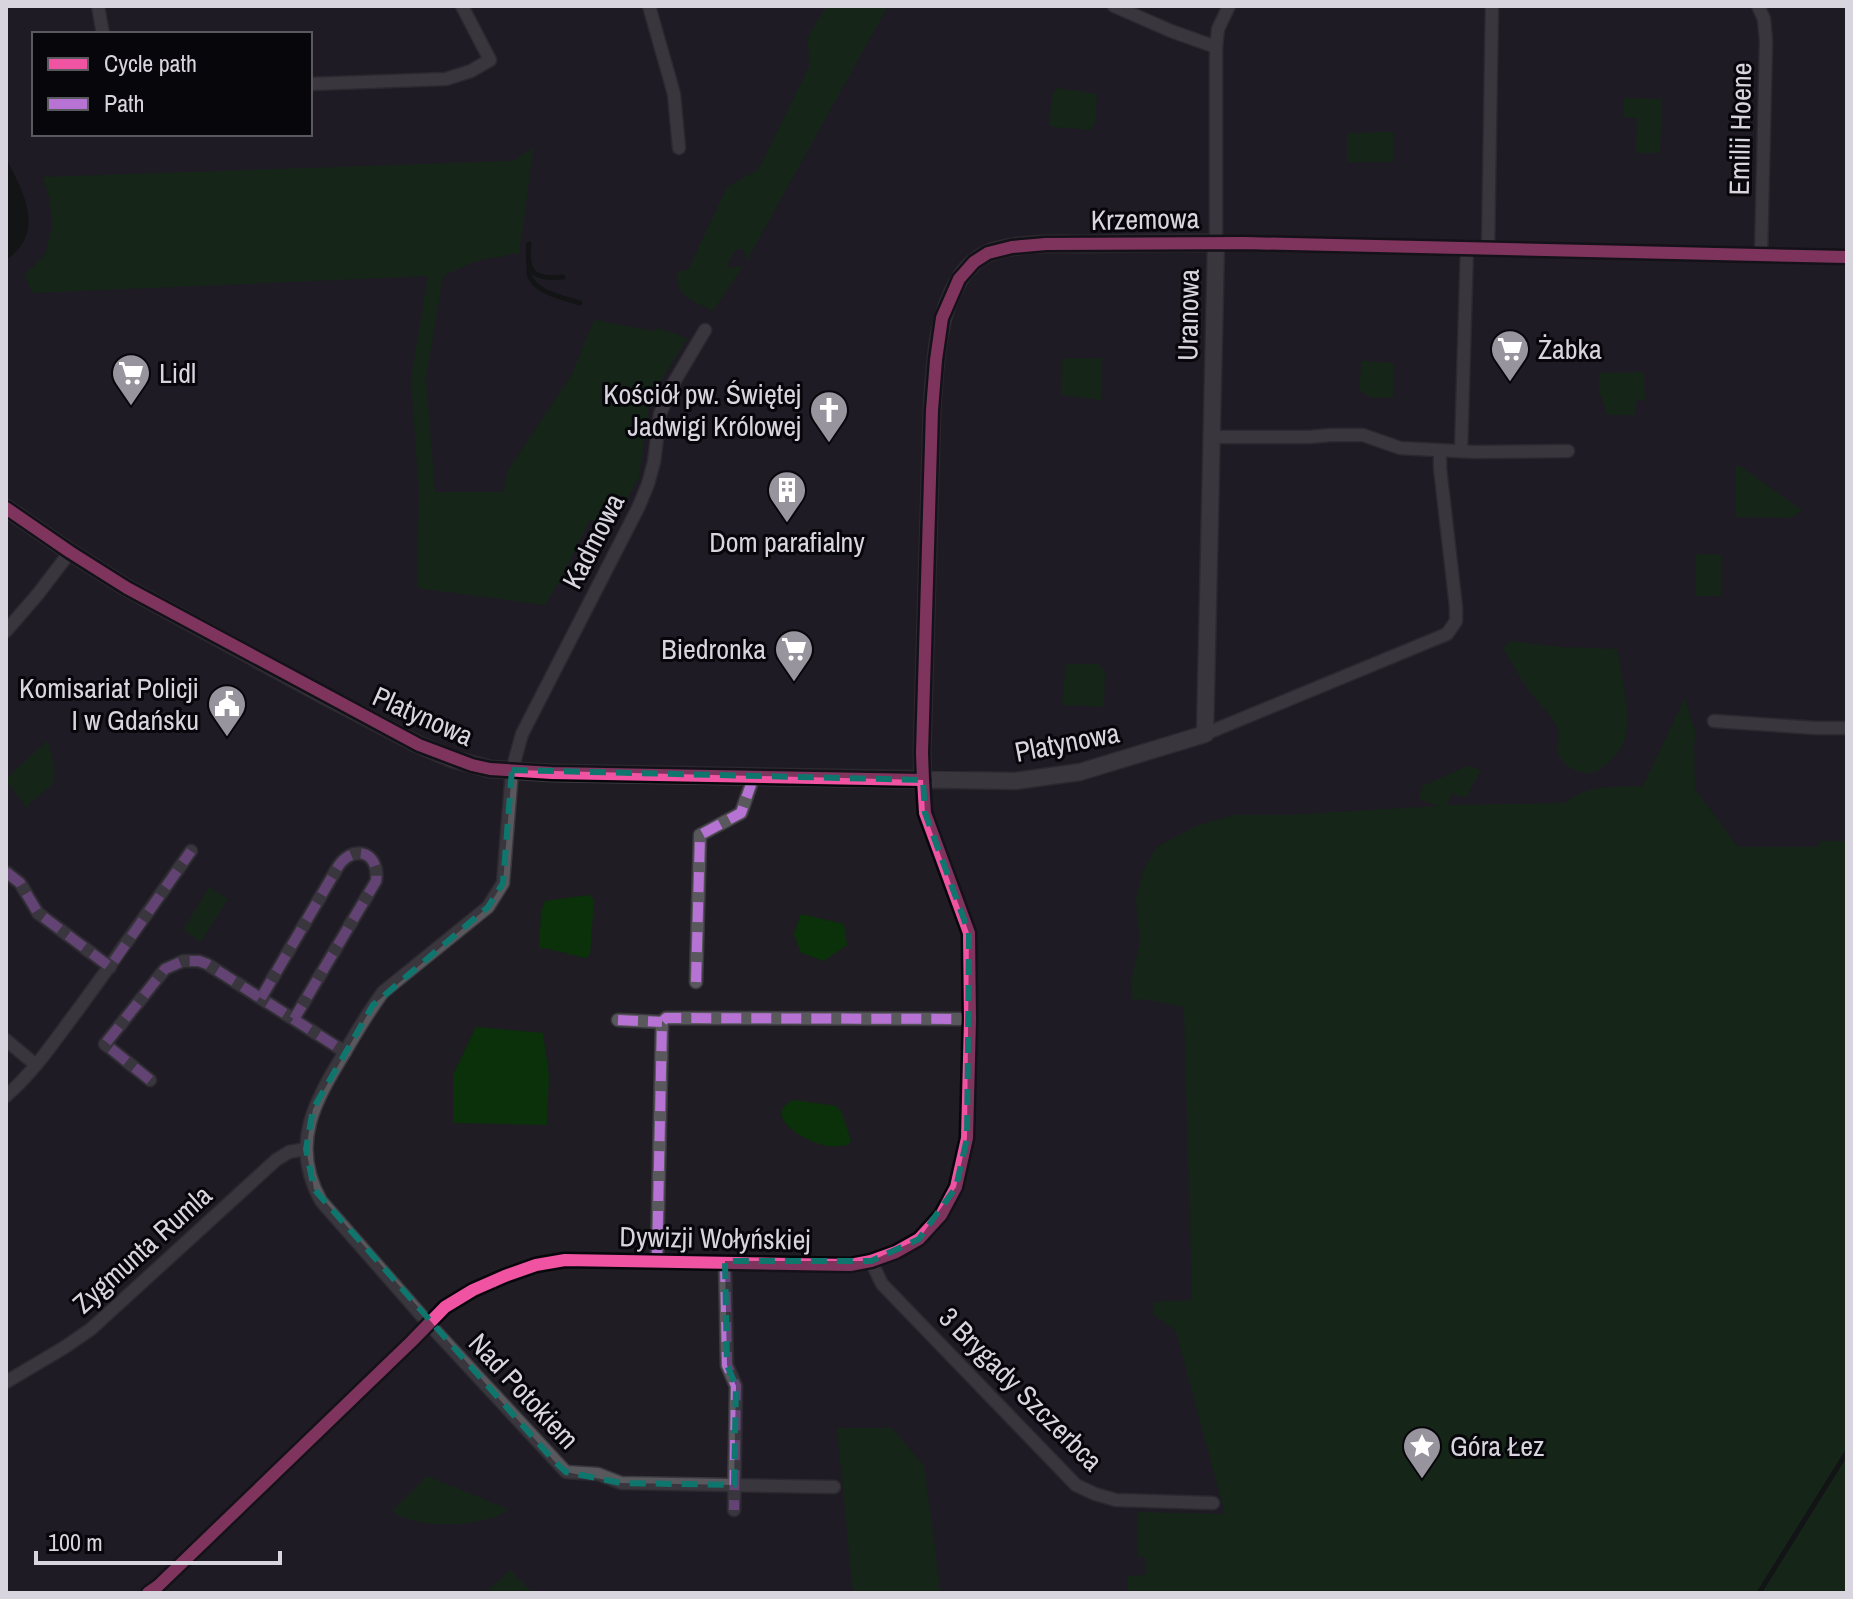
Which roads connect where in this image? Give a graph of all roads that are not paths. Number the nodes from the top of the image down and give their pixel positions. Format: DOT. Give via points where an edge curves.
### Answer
graph roads {
  1 [pos="98,6"];
  2 [pos="462,6"];
  3 [pos="649,6"];
  4 [pos="1114,6"];
  5 [pos="1229,6"];
  6 [pos="1492,6"];
  7 [pos="1758,6"];
  8 [pos="103,32"];
  9 [pos="1216,47"];
  10 [pos="312,84"];
  11 [pos="679,148"];
  12 [pos="1216,243"];
  13 [pos="1467,247"];
  14 [pos="1488,248"];
  15 [pos="1761,255"];
  16 [pos="1847,257"];
  17 [pos="705,330"];
  18 [pos="1211,437"];
  19 [pos="1440,450"];
  20 [pos="1461,451"];
  21 [pos="1568,451"];
  22 [pos="6,508"];
  23 [pos="70,552"];
  24 [pos="6,631"];
  25 [pos="1714,721"];
  26 [pos="1847,728"];
  27 [pos="1205,734"];
  28 [pos="512,770"];
  29 [pos="754,776"];
  30 [pos="923,780"];
  31 [pos="191,851"];
  32 [pos="6,872"];
  33 [pos="110,967"];
  34 [pos="696,982"];
  35 [pos="261,998"];
  36 [pos="294,1019"];
  37 [pos="970,1019"];
  38 [pos="618,1020"];
  39 [pos="662,1022"];
  40 [pos="6,1040"];
  41 [pos="345,1052"];
  42 [pos="36,1065"];
  43 [pos="150,1080"];
  44 [pos="6,1096"];
  45 [pos="306,1149"];
  46 [pos="657,1261"];
  47 [pos="871,1261"];
  48 [pos="725,1262"];
  49 [pos="428,1323"];
  50 [pos="6,1382"];
  51 [pos="734,1485"];
  52 [pos="834,1487"];
  53 [pos="1213,1503"];
  54 [pos="734,1510"];
  55 [pos="148,1593"];
  1 -- 8 [label="street"];
  2 -- 10 [label="street" via="490,60 471,71 446,79"];
  3 -- 11 [label="street" via="674,94"];
  4 -- 9 [label="street"];
  5 -- 9 [label="street, Uranowa"];
  6 -- 14 [label="street"];
  7 -- 15 [label="street, Emilii Hoene" via="1766,41"];
  9 -- 12 [label="street, Uranowa"];
  12 -- 13 [label="street, Krzemowa"];
  12 -- 18 [label="street, Uranowa"];
  12 -- 30 [label="street, Krzemowa" via="1012,247 988,253 959,279 942,318 932,410"];
  13 -- 14 [label="street, Krzemowa"];
  13 -- 20 [label="street"];
  14 -- 15 [label="street, Krzemowa"];
  15 -- 16 [label="street, Krzemowa"];
  17 -- 28 [label="street, Kadmowa" via="660,414 648,484 522,734"];
  18 -- 19 [label="street" via="1363,435 1400,448"];
  18 -- 27 [label="street, Uranowa"];
  19 -- 20 [label="street"];
  19 -- 27 [label="street, Platynowa" via="1456,607 1456,621 1447,634"];
  20 -- 21 [label="street"];
  22 -- 23 [label="street, Platynowa"];
  23 -- 24 [label="street"];
  23 -- 28 [label="street, Platynowa" via="419,745 472,765"];
  25 -- 26 [label="street"];
  27 -- 30 [label="street, Platynowa" via="1067,774 1015,781"];
  28 -- 29 [label="street, Platynowa"];
  28 -- 41 [label="street" via="503,883 488,907 383,992"];
  29 -- 30 [label="street, Platynowa"];
  29 -- 34 [label="street" via="741,813 700,835"];
  30 -- 37 [label="street, Dywizji Wołyńskiej" via="925,813 969,933"];
  31 -- 33 [label="street"];
  32 -- 33 [label="street" via="20,883 38,913"];
  33 -- 42 [label="street"];
  35 -- 36 [label="street"];
  35 -- 36 [label="street" via="339,865 355,853 365,854 377,870 376,881"];
  35 -- 43 [label="street" via="199,961 165,969 105,1044"];
  36 -- 41 [label="street"];
  37 -- 39 [label="street"];
  37 -- 47 [label="street, Dywizji Wołyńskiej" via="967,1138 956,1187 941,1215 919,1239"];
  38 -- 39 [label="street"];
  39 -- 46 [label="street"];
  40 -- 42 [label="street"];
  41 -- 45 [label="street" via="313,1109"];
  42 -- 44 [label="street"];
  45 -- 49 [label="street" via="321,1201"];
  45 -- 50 [label="street, Zygmunta Rumla" via="276,1160 91,1329"];
  46 -- 48 [label="street, Dywizji Wołyńskiej"];
  46 -- 49 [label="street, Dywizji Wołyńskiej" via="565,1260 536,1265 473,1290"];
  47 -- 48 [label="street, Dywizji Wołyńskiej"];
  47 -- 53 [label="street, 3 Brygady Szczerbca" via="882,1284 1076,1485 1116,1500"];
  48 -- 51 [label="street" via="727,1365 736,1386"];
  49 -- 51 [label="street, Nad Potokiem" via="566,1472 598,1474 621,1483"];
  49 -- 55 [label="street, Dywizji Wołyńskiej"];
  51 -- 52 [label="street, Nad Potokiem"];
  51 -- 54 [label="street"];
}
